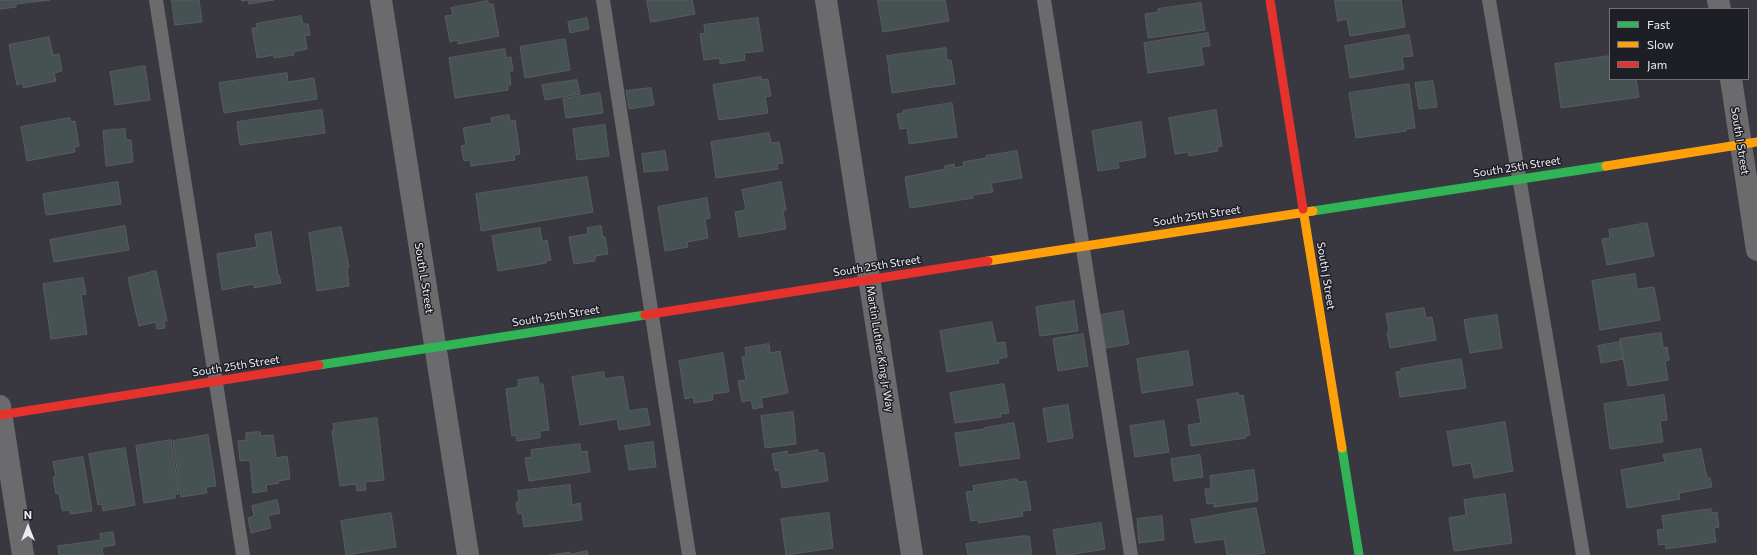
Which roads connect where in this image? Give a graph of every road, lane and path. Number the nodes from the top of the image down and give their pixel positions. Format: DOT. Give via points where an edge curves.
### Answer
graph roads {
  1 [pos="156,0"];
  2 [pos="382,0"];
  3 [pos="603,0"];
  4 [pos="826,0"];
  5 [pos="1044,0"];
  6 [pos="1270,0"];
  7 [pos="1489,0"];
  8 [pos="1731,80"];
  9 [pos="1749,143"];
  10 [pos="1520,178"];
  11 [pos="1304,212"];
  12 [pos="1756,237"];
  13 [pos="1082,246"];
  14 [pos="869,279"];
  15 [pos="651,313"];
  16 [pos="435,347"];
  17 [pos="216,381"];
  18 [pos="0,412"];
  19 [pos="23,555"];
  20 [pos="243,555"];
  21 [pos="468,555"];
  22 [pos="689,555"];
  23 [pos="912,555"];
  24 [pos="1131,555"];
  25 [pos="1359,555"];
  26 [pos="1583,555"];
  1 -- 17 [label="lane"];
  2 -- 16 [label="street, South L Street"];
  3 -- 15 [label="lane"];
  4 -- 14 [label="street, Martin Luther King Jr Way"];
  5 -- 13 [label="lane"];
  6 -- 11 [label="street, South J Street"];
  7 -- 10 [label="lane"];
  8 -- 9 [label="street, South I Street"];
  9 -- 10 [label="street, South 25th Street"];
  9 -- 12 [label="street, South I Street"];
  10 -- 11 [label="street, South 25th Street"];
  10 -- 26 [label="lane"];
  11 -- 13 [label="street, South 25th Street"];
  11 -- 25 [label="street, South J Street"];
  13 -- 14 [label="street, South 25th Street"];
  13 -- 24 [label="lane"];
  14 -- 15 [label="street, South 25th Street"];
  14 -- 23 [label="street, Martin Luther King Jr Way"];
  15 -- 16 [label="street, South 25th Street"];
  15 -- 22 [label="lane"];
  16 -- 17 [label="street, South 25th Street"];
  16 -- 21 [label="street, South L Street"];
  17 -- 18 [label="street, South 25th Street"];
  17 -- 20 [label="lane"];
  18 -- 19 [label="street"];
}
